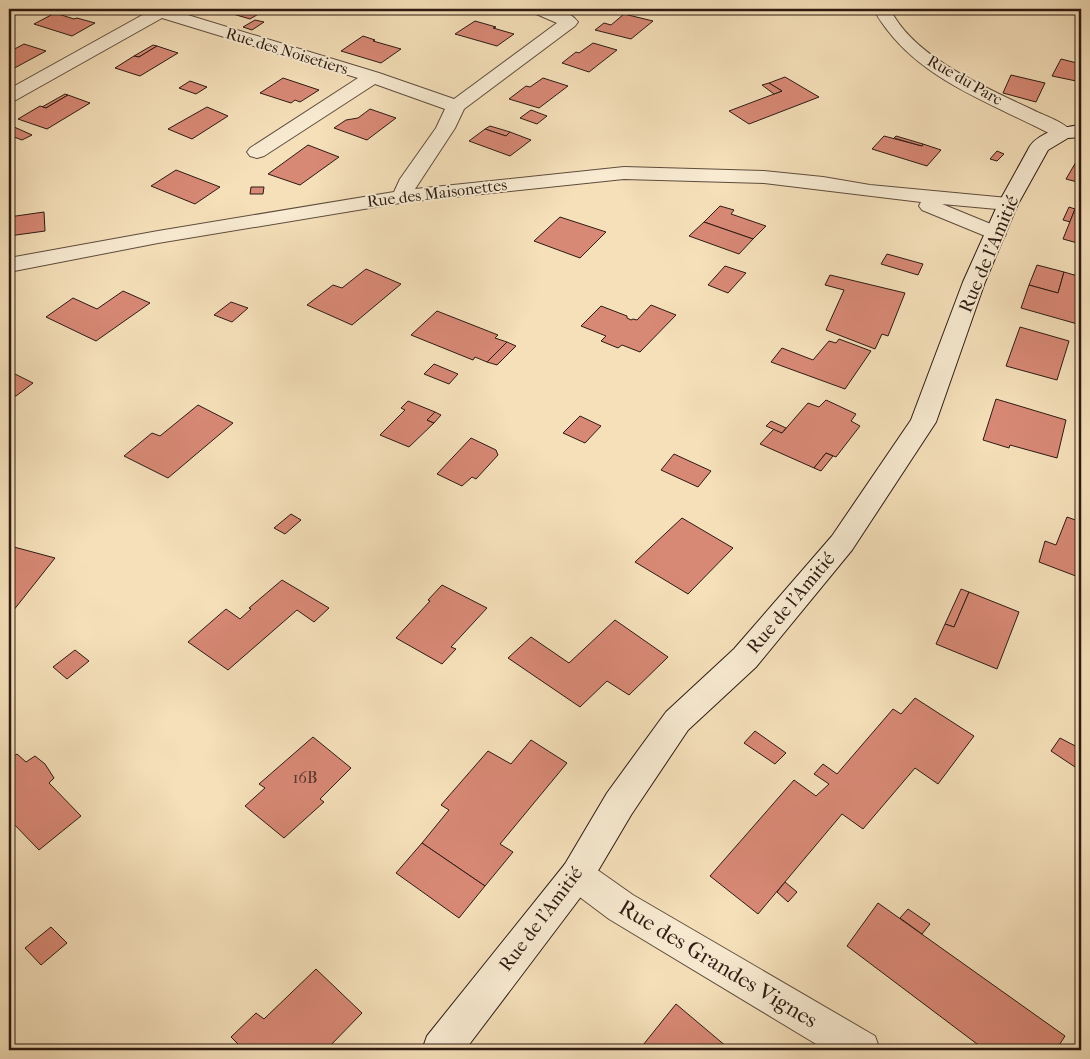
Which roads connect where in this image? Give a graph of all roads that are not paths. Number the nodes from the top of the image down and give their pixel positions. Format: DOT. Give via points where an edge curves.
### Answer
graph roads {
  1 [pos="540,9"];
  2 [pos="882,9"];
  3 [pos="167,11"];
  4 [pos="373,78"];
  5 [pos="9,96"];
  6 [pos="456,106"];
  7 [pos="1072,132"];
  8 [pos="257,152"];
  9 [pos="870,190"];
  10 [pos="406,196"];
  11 [pos="1008,204"];
  12 [pos="996,234"];
  13 [pos="9,265"];
  14 [pos="577,875"];
  15 [pos="441,1050"];
  16 [pos="861,1050"];
  1 -- 6 [label="street" via="569,22"];
  2 -- 7 [label="street, Rue du Parc" via="910,46 940,68 981,93"];
  3 -- 4 [label="street, Rue des Noisetiers"];
  3 -- 5 [label="street, Rue des Noisetiers"];
  4 -- 6 [label="street, Rue des Noisetiers"];
  4 -- 8 [label="street, Rue des Noisetiers"];
  6 -- 10 [label="street" via="450,124 404,190"];
  7 -- 11 [label="street, Rue de l'Amitié" via="1040,146"];
  9 -- 10 [label="street, Rue des Maisonettes" via="764,177 624,173"];
  9 -- 11 [label="street, Rue des Maisonettes"];
  9 -- 12 [label="street, Rue des Maisonettes" via="942,210"];
  10 -- 13 [label="street, Rue des Maisonettes" via="158,236"];
  11 -- 12 [label="street, Rue de l'Amitié"];
  12 -- 14 [label="street, Rue de l'Amitié" via="974,282 923,422 842,543 744,658 677,722 619,804"];
  14 -- 15 [label="street, Rue de l'Amitié"];
  14 -- 16 [label="street, Rue des Grandes Vignes" via="622,907"];
}
